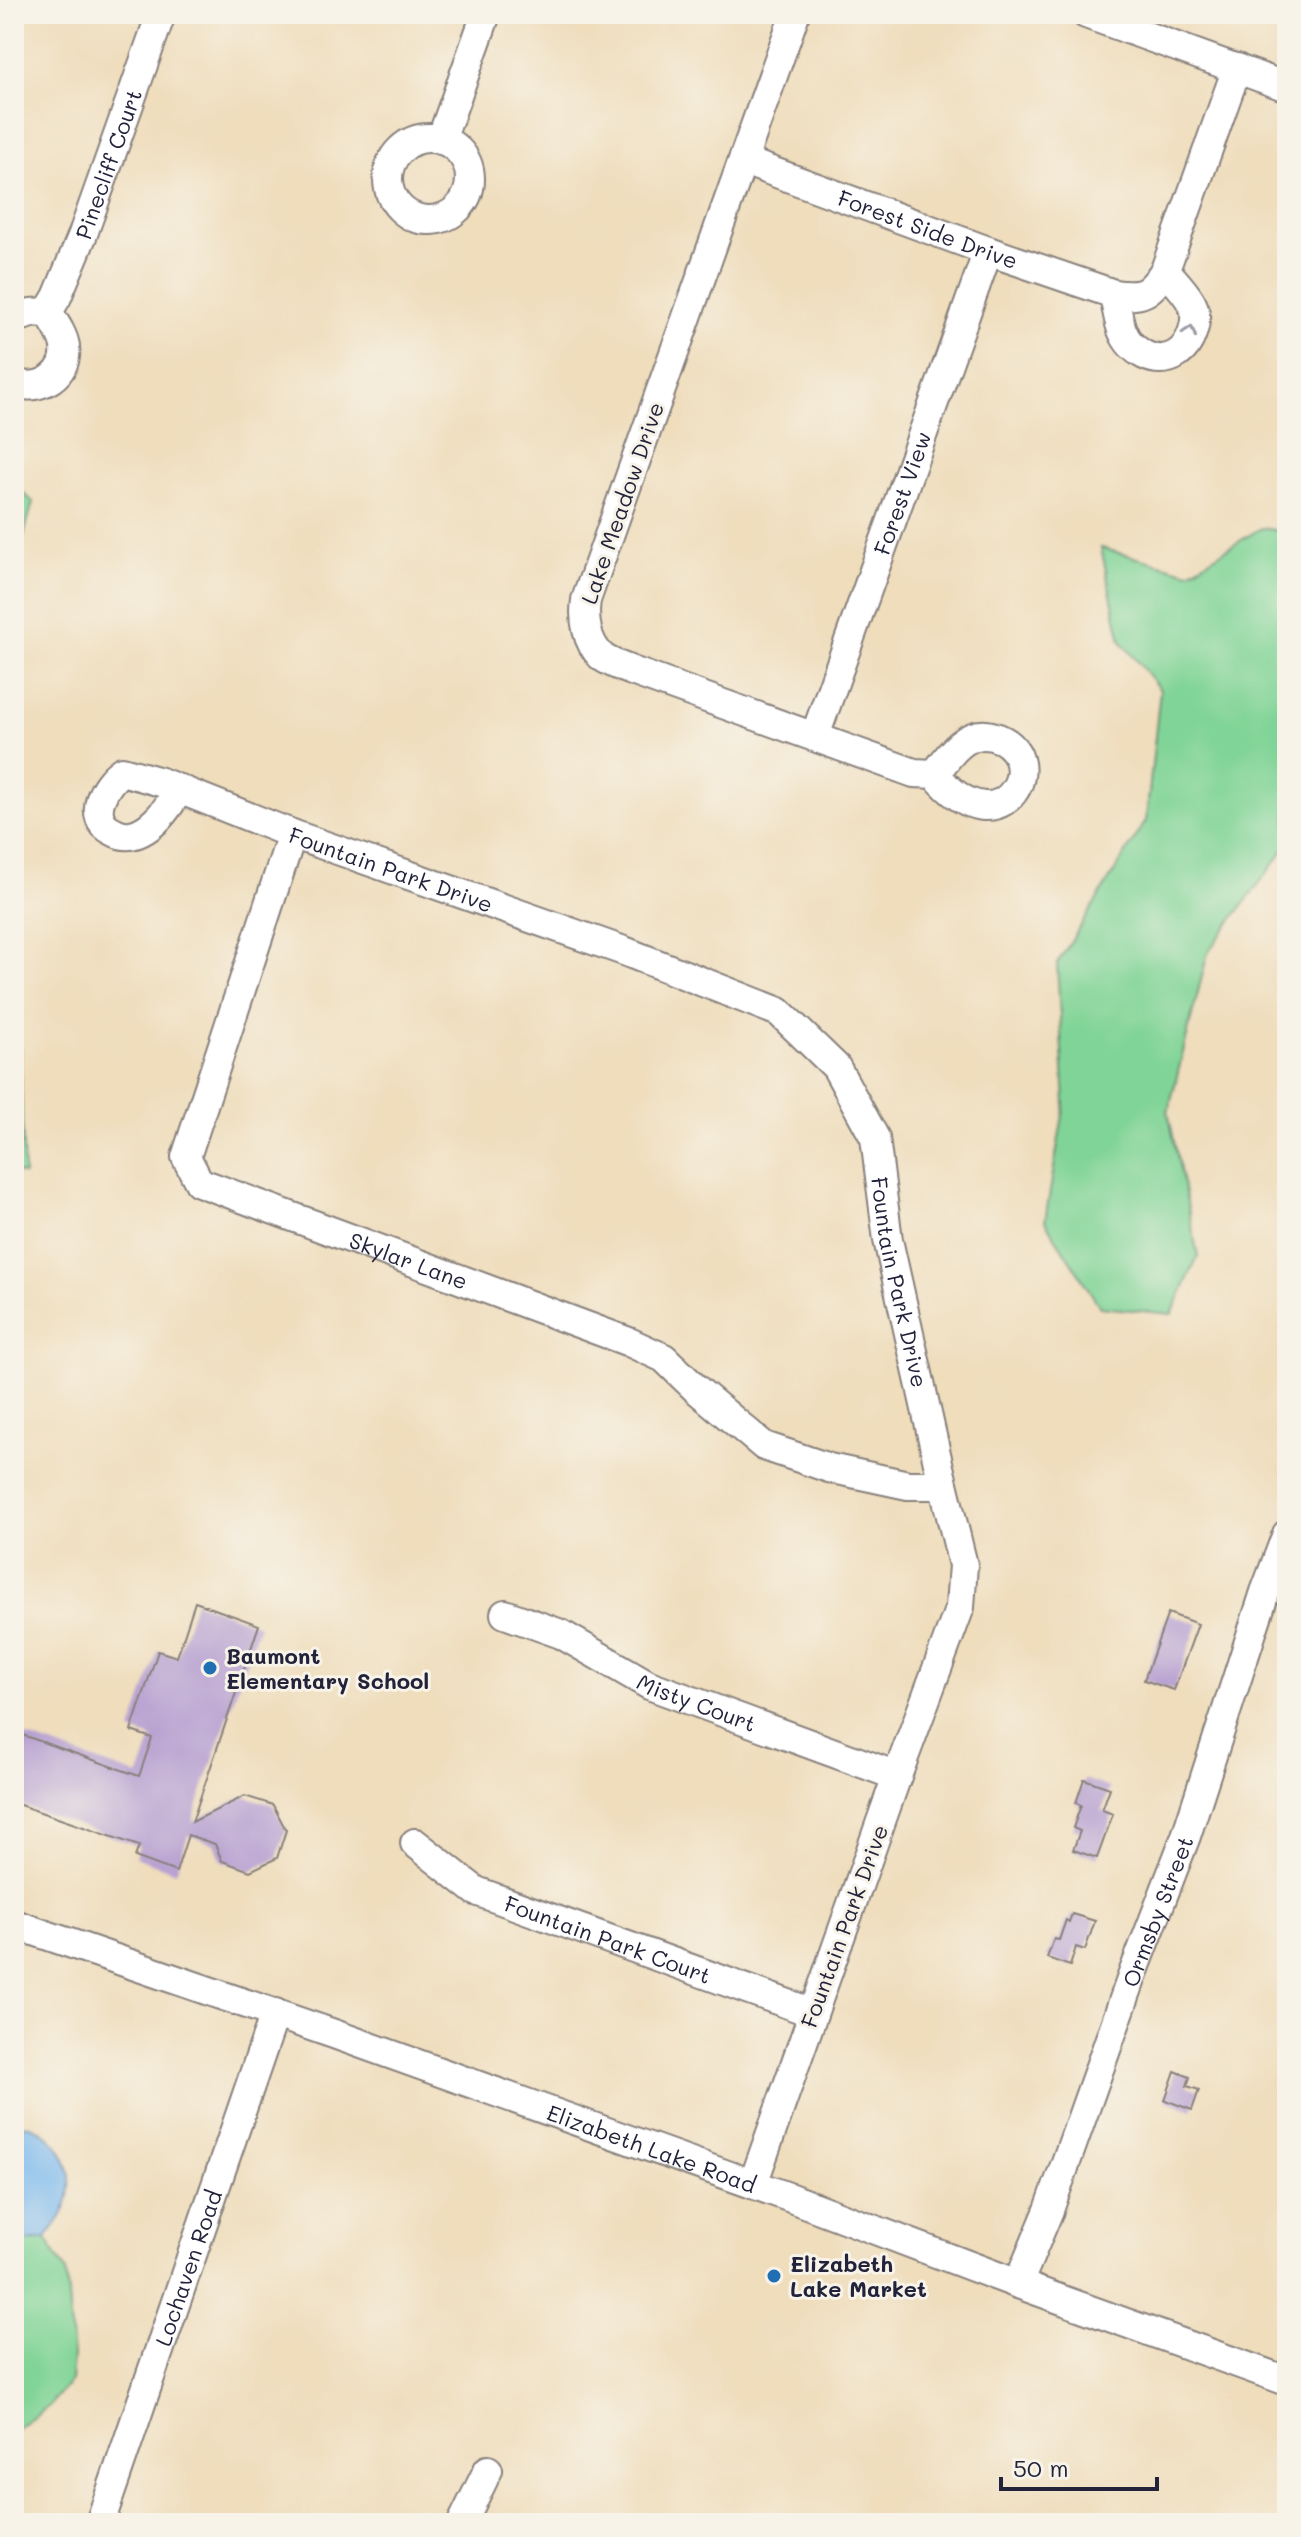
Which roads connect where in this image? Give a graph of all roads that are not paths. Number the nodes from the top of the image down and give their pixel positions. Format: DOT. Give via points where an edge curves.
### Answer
graph roads {
  1 [pos="161,14"];
  2 [pos="486,14"];
  3 [pos="795,14"];
  4 [pos="1086,14"];
  5 [pos="1237,68"];
  6 [pos="1287,87"];
  7 [pos="441,140"];
  8 [pos="744,161"];
  9 [pos="988,251"];
  10 [pos="1165,270"];
  11 [pos="1114,294"];
  12 [pos="48,312"];
  13 [pos="14,319"];
  14 [pos="14,383"];
  15 [pos="815,736"];
  16 [pos="935,774"];
  17 [pos="180,789"];
  18 [pos="292,834"];
  19 [pos="943,1485"];
  20 [pos="1287,1534"];
  21 [pos="505,1614"];
  22 [pos="897,1776"];
  23 [pos="415,1843"];
  24 [pos="14,1924"];
  25 [pos="275,2013"];
  26 [pos="813,2013"];
  27 [pos="753,2184"];
  28 [pos="1018,2284"];
  29 [pos="1287,2381"];
  30 [pos="488,2470"];
  31 [pos="100,2523"];
  32 [pos="462,2523"];
  1 -- 12 [label="street, Pinecliff Court" via="83,234"];
  2 -- 7 [label="street"];
  3 -- 8 [label="street, Lake Meadow Drive"];
  4 -- 5 [label="street"];
  5 -- 6 [label="street"];
  5 -- 10 [label="street, Forest Side Drive"];
  8 -- 9 [label="street, Forest Side Drive"];
  8 -- 15 [label="street, Lake Meadow Drive" via="584,613 589,638 603,658"];
  9 -- 11 [label="street, Forest Side Drive"];
  9 -- 15 [label="street, Forest View"];
  10 -- 11 [label="street, Forest Side Drive" via="1147,292 1133,297"];
  11 -- 10 [label="street, one-way" via="1123,333 1139,353 1158,359 1177,354 1190,339 1194,306"];
  12 -- 13 [label="street"];
  12 -- 14 [label="street" via="65,345 60,369 42,385"];
  15 -- 16 [label="street, Lake Meadow Drive" via="914,773"];
  17 -- 18 [label="street, Fountain Park Drive"];
  18 -- 19 [label="street, Fountain Park Drive" via="624,951 779,1012 836,1067 875,1138 888,1240"];
  18 -- 19 [label="street, Skylar Lane" via="186,1157 199,1182 664,1358 764,1446 829,1468 908,1485"];
  19 -- 22 [label="street, Fountain Park Drive" via="963,1565 960,1607"];
  20 -- 28 [label="street, Ormsby Street" via="1186,1836"];
  21 -- 22 [label="street, Misty Court" via="561,1634 649,1685"];
  22 -- 26 [label="street, Fountain Park Drive"];
  23 -- 26 [label="street, Fountain Park Court" via="476,1891"];
  24 -- 25 [label="street, Elizabeth Lake Road"];
  25 -- 27 [label="street, Elizabeth Lake Road"];
  25 -- 31 [label="street, Lochaven Road"];
  26 -- 27 [label="street, Fountain Park Drive"];
  27 -- 28 [label="street, Elizabeth Lake Road"];
  28 -- 29 [label="street, Elizabeth Lake Road"];
  30 -- 32 [label="street"];
}
